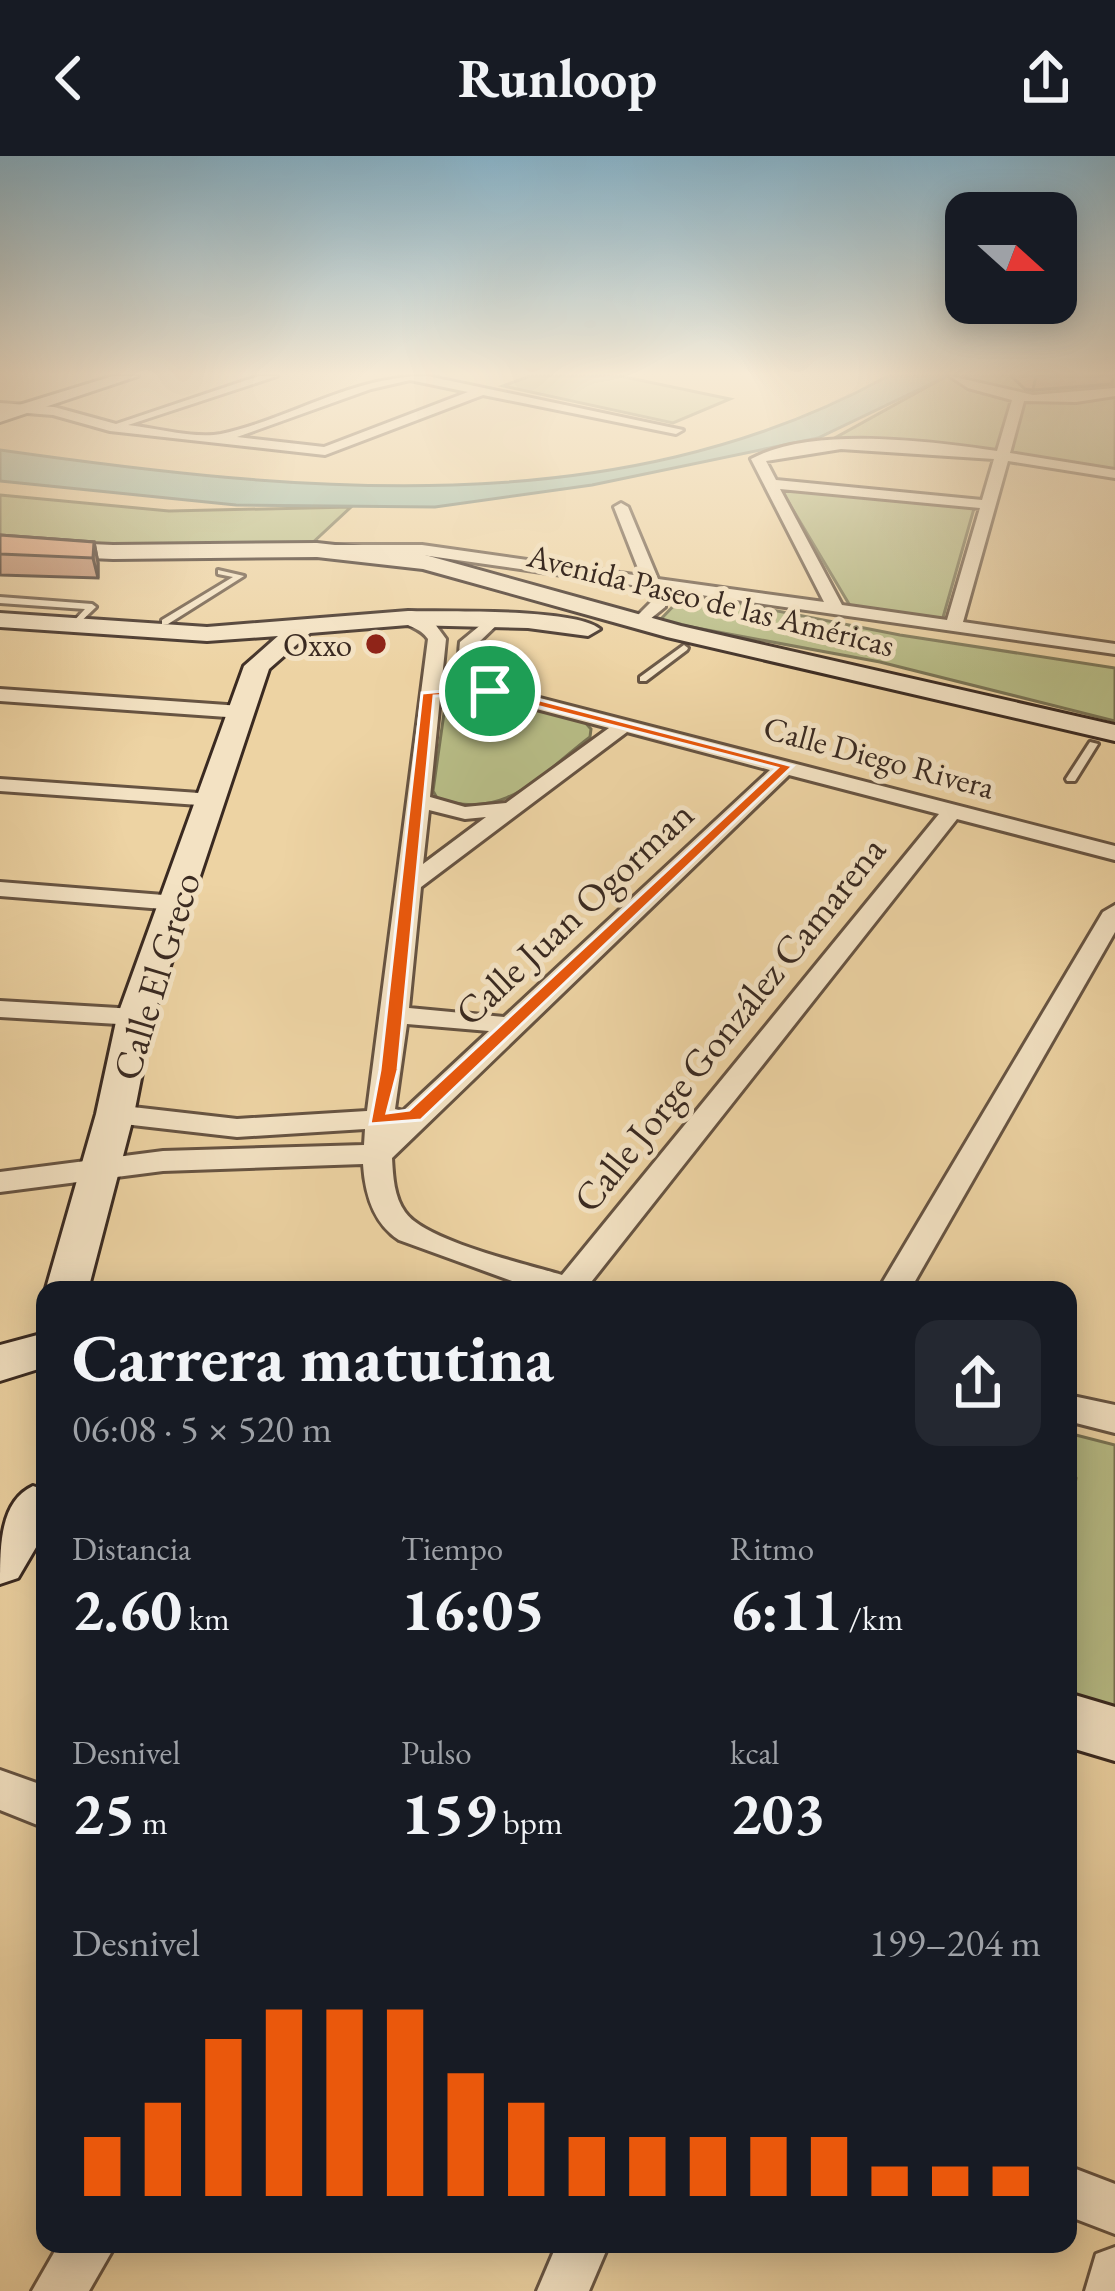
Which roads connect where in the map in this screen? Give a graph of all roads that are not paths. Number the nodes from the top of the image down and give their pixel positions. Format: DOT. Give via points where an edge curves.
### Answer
graph roads {
  1 [pos="764,476"];
  2 [pos="996,476"];
  3 [pos="767,483"];
  4 [pos="989,505"];
  5 [pos="621,507"];
  6 [pos="0,547"];
  7 [pos="317,550"];
  8 [pos="221,572"];
  9 [pos="483,575"];
  10 [pos="651,582"];
  11 [pos="0,601"];
  12 [pos="836,608"];
  13 [pos="415,610"];
  14 [pos="494,619"];
  15 [pos="0,620"];
  16 [pos="165,622"];
  17 [pos="639,623"];
  18 [pos="75,624"];
  19 [pos="954,624"];
  20 [pos="115,626"];
  21 [pos="301,629"];
  22 [pos="206,634"];
  23 [pos="684,648"];
  24 [pos="1115,649"];
  25 [pos="257,666"];
  26 [pos="644,679"];
  27 [pos="490,691"];
  28 [pos="428,693"];
  29 [pos="0,694"];
  30 [pos="241,712"];
  31 [pos="626,724"];
  32 [pos="1108,742"];
  33 [pos="787,766"];
  34 [pos="1071,779"];
  35 [pos="0,785"];
  36 [pos="213,800"];
  37 [pos="419,801"];
  38 [pos="515,807"];
  39 [pos="953,810"];
  40 [pos="1115,853"];
  41 [pos="406,887"];
  42 [pos="0,889"];
  43 [pos="176,903"];
  44 [pos="1115,912"];
  45 [pos="0,1009"];
  46 [pos="395,1015"];
  47 [pos="134,1017"];
  48 [pos="513,1025"];
  49 [pos="115,1114"];
  50 [pos="414,1116"];
  51 [pos="376,1120"];
  52 [pos="380,1154"];
  53 [pos="96,1173"];
  54 [pos="0,1182"];
  55 [pos="68,1281"];
  56 [pos="550,1281"];
  57 [pos="577,1281"];
  58 [pos="899,1281"];
  59 [pos="36,1353"];
  60 [pos="0,1363"];
  61 [pos="1077,1410"];
  62 [pos="1115,1419"];
  63 [pos="26,1507"];
  64 [pos="0,1562"];
  65 [pos="1077,1723"];
  66 [pos="1115,1734"];
  67 [pos="0,1790"];
  68 [pos="36,1804"];
  69 [pos="1077,2194"];
  70 [pos="1115,2209"];
  71 [pos="84,2253"];
  72 [pos="579,2253"];
  73 [pos="1115,2273"];
  74 [pos="58,2291"];
  75 [pos="562,2291"];
  76 [pos="1111,2291"];
  1 -- 3 [label="street"];
  2 -- 4 [label="street"];
  3 -- 4 [label="street"];
  3 -- 12 [label="street"];
  4 -- 19 [label="street"];
  5 -- 10 [label="street"];
  6 -- 7 [label="street, Avenida Paseo de las Américas"];
  7 -- 9 [label="street, Avenida Paseo de las Américas"];
  7 -- 10 [label="street" via="422,550"];
  8 -- 16 [label="lane" via="240,576"];
  9 -- 13 [label="street" via="482,595"];
  9 -- 17 [label="street, Avenida Paseo de las Américas"];
  10 -- 12 [label="street"];
  10 -- 17 [label="street" via="659,603"];
  11 -- 18 [label="lane" via="92,607"];
  12 -- 19 [label="street"];
  13 -- 14 [label="street, Avenida Paseo de las Américas"];
  13 -- 16 [label="street"];
  13 -- 21 [label="street, Avenida Paseo de las Américas"];
  13 -- 28 [label="street" via="435,631"];
  14 -- 23 [label="street, Avenida Paseo de las Américas"];
  14 -- 27 [label="street" via="469,642 466,670"];
  15 -- 18 [label="street, Avenida Paseo de las Américas"];
  16 -- 20 [label="street"];
  17 -- 32 [label="street, Avenida Paseo de las Américas"];
  18 -- 20 [label="street, Avenida Paseo de las Américas"];
  19 -- 24 [label="street"];
  20 -- 22 [label="street, Avenida Paseo de las Américas"];
  21 -- 22 [label="street, Avenida Paseo de las Américas"];
  21 -- 25 [label="street"];
  22 -- 25 [label="street"];
  23 -- 26 [label="lane"];
  23 -- 32 [label="street, Avenida Paseo de las Américas"];
  25 -- 30 [label="street, Calle El Greco"];
  27 -- 28 [label="street, Calle Diego Rivera"];
  27 -- 31 [label="street, Calle Diego Rivera"];
  28 -- 37 [label="street"];
  29 -- 30 [label="street"];
  30 -- 36 [label="street, Calle El Greco"];
  31 -- 33 [label="street, Calle Diego Rivera"];
  31 -- 38 [label="street"];
  32 -- 34 [label="lane"];
  33 -- 39 [label="street, Calle Diego Rivera"];
  33 -- 48 [label="street, Calle Juan Ogorman"];
  35 -- 36 [label="street"];
  36 -- 43 [label="street, Calle El Greco"];
  37 -- 38 [label="street" via="465,813"];
  37 -- 41 [label="street"];
  38 -- 41 [label="street"];
  39 -- 40 [label="street, Calle Diego Rivera"];
  39 -- 57 [label="street, Calle Jorge González Camarena"];
  41 -- 46 [label="street"];
  42 -- 43 [label="street"];
  43 -- 47 [label="street, Calle El Greco"];
  44 -- 58 [label="street"];
  45 -- 47 [label="street"];
  46 -- 48 [label="street"];
  46 -- 51 [label="street"];
  47 -- 49 [label="street, Calle El Greco"];
  48 -- 50 [label="street, Calle Juan Ogorman"];
  49 -- 51 [label="street" via="237,1128"];
  49 -- 53 [label="street, Calle El Greco"];
  50 -- 51 [label="street"];
  50 -- 52 [label="street, Calle Juan Ogorman"];
  51 -- 52 [label="street"];
  52 -- 53 [label="street" via="164,1161"];
  52 -- 56 [label="street" via="383,1199 399,1226"];
  53 -- 54 [label="street"];
  53 -- 55 [label="street, Calle El Greco"];
  59 -- 60 [label="street"];
  61 -- 62 [label="street"];
  63 -- 64 [label="street"];
  65 -- 66 [label="street"];
  67 -- 68 [label="street"];
  69 -- 70 [label="street"];
  71 -- 74 [label="street"];
  72 -- 75 [label="street"];
  73 -- 76 [label="street"];
}
